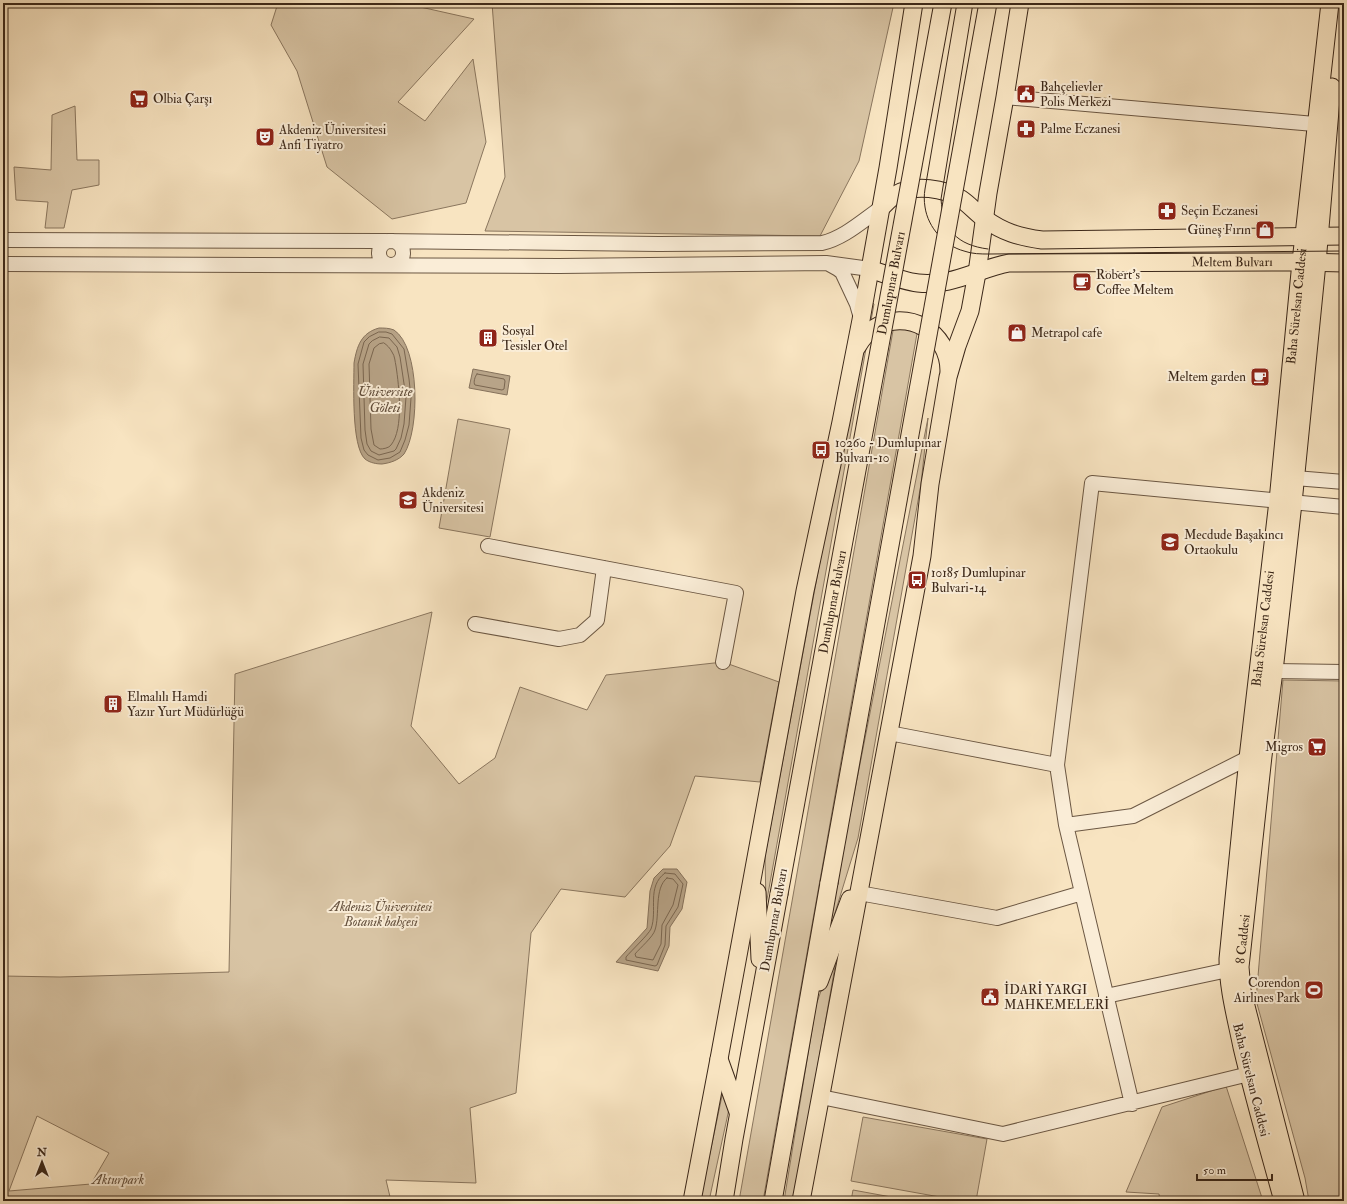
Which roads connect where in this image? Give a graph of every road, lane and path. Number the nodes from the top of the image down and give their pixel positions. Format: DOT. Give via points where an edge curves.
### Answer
graph roads {
  1 [pos="914,3"];
  2 [pos="943,3"];
  3 [pos="988,3"];
  4 [pos="1020,3"];
  5 [pos="1330,3"];
  6 [pos="1339,3"];
  7 [pos="1005,97"];
  8 [pos="1322,125"];
  9 [pos="881,208"];
  10 [pos="984,219"];
  11 [pos="1344,236"];
  12 [pos="1311,237"];
  13 [pos="3,240"];
  14 [pos="391,242"];
  15 [pos="659,244"];
  16 [pos="1309,262"];
  17 [pos="826,263"];
  18 [pos="1344,263"];
  19 [pos="3,264"];
  20 [pos="658,264"];
  21 [pos="391,266"];
  22 [pos="870,269"];
  23 [pos="977,273"];
  24 [pos="861,320"];
  25 [pos="856,350"];
  26 [pos="948,377"];
  27 [pos="1295,478"];
  28 [pos="1344,482"];
  29 [pos="1285,502"];
  30 [pos="1344,508"];
  31 [pos="488,546"];
  32 [pos="604,568"];
  33 [pos="475,624"];
  34 [pos="723,662"];
  35 [pos="1274,672"];
  36 [pos="1344,672"];
  37 [pos="889,733"];
  38 [pos="1248,758"];
  39 [pos="1057,765"];
  40 [pos="1066,825"];
  41 [pos="866,856"];
  42 [pos="756,860"];
  43 [pos="860,893"];
  44 [pos="1082,893"];
  45 [pos="1228,970"];
  46 [pos="761,991"];
  47 [pos="1106,996"];
  48 [pos="804,1021"];
  49 [pos="719,1059"];
  50 [pos="1256,1074"];
  51 [pos="821,1098"];
  52 [pos="1132,1104"];
  53 [pos="738,1114"];
  54 [pos="692,1201"];
  55 [pos="724,1201"];
  56 [pos="773,1201"];
  57 [pos="801,1201"];
  58 [pos="1283,1201"];
  59 [pos="1296,1201"];
  1 -- 9 [label="main road"];
  2 -- 46 [label="main road, Dumlupınar Bulvarı, bridge"];
  3 -- 48 [label="main road, bridge"];
  4 -- 7 [label="main road"];
  5 -- 8 [label="main road, Baha Sürelsan Caddesi"];
  6 -- 8 [label="main road, Baha Sürelsan Caddesi"];
  7 -- 8 [label="street"];
  7 -- 10 [label="main road"];
  8 -- 12 [label="main road, Baha Sürelsan Caddesi"];
  9 -- 10 [label="main road" via="896,194 912,188 924,189 950,194"];
  9 -- 15 [label="street" via="838,237 822,243"];
  9 -- 22 [label="main road"];
  10 -- 12 [label="main road, Meltem Bulvarı" via="1012,234 1042,240"];
  10 -- 23 [label="main road"];
  11 -- 12 [label="main road, Meltem Bulvarı"];
  12 -- 16 [label="main road, Baha Sürelsan Caddesi"];
  13 -- 14 [label="street"];
  14 -- 15 [label="street"];
  14 -- 21 [label="street" via="399,245 403,253 399,262"];
  15 -- 20 [label="street"];
  16 -- 18 [label="main road, Meltem Bulvarı"];
  16 -- 23 [label="main road, Meltem Bulvarı" via="1009,263"];
  16 -- 27 [label="main road, Baha Sürelsan Caddesi"];
  16 -- 29 [label="main road, Baha Sürelsan Caddesi"];
  17 -- 20 [label="street"];
  17 -- 22 [label="street"];
  17 -- 24 [label="street" via="842,272 858,304"];
  19 -- 21 [label="street"];
  20 -- 21 [label="street"];
  22 -- 23 [label="main road" via="926,284 950,281"];
  22 -- 24 [label="main road"];
  23 -- 26 [label="main road" via="970,311"];
  24 -- 25 [label="main road"];
  25 -- 26 [label="main road" via="863,338 873,329 886,323 914,323 927,328 938,338 949,363"];
  25 -- 42 [label="main road" via="805,591"];
  26 -- 37 [label="main road" via="930,484 922,556"];
  27 -- 28 [label="street"];
  27 -- 29 [label="main road, Baha Sürelsan Caddesi"];
  29 -- 30 [label="street"];
  29 -- 35 [label="main road, Baha Sürelsan Caddesi"];
  29 -- 38 [label="main road, Baha Sürelsan Caddesi"];
  29 -- 39 [label="street" via="1092,483"];
  31 -- 32 [label="street"];
  32 -- 33 [label="street" via="597,620 580,635 559,639"];
  32 -- 34 [label="street" via="736,593"];
  35 -- 36 [label="street"];
  35 -- 50 [label="main road, 8 Caddesi" via="1240,967"];
  37 -- 39 [label="street"];
  37 -- 41 [label="main road"];
  38 -- 40 [label="street" via="1133,816"];
  38 -- 45 [label="main road, Baha Sürelsan Caddesi"];
  39 -- 40 [label="street"];
  40 -- 44 [label="street"];
  41 -- 43 [label="main road"];
  41 -- 48 [label="main road"];
  42 -- 46 [label="main road"];
  42 -- 49 [label="main road"];
  43 -- 44 [label="street" via="997,918"];
  43 -- 51 [label="main road"];
  44 -- 47 [label="street"];
  45 -- 47 [label="street"];
  45 -- 50 [label="main road, Baha Sürelsan Caddesi" via="1231,998"];
  46 -- 53 [label="main road, Dumlupınar Bulvarı"];
  47 -- 52 [label="street"];
  48 -- 56 [label="main road"];
  49 -- 53 [label="main road"];
  49 -- 54 [label="main road"];
  50 -- 52 [label="street"];
  50 -- 58 [label="main road, Baha Sürelsan Caddesi"];
  50 -- 59 [label="main road, 8 Caddesi"];
  51 -- 52 [label="street" via="1004,1134"];
  51 -- 57 [label="main road"];
  53 -- 55 [label="main road, Dumlupınar Bulvarı"];
}
